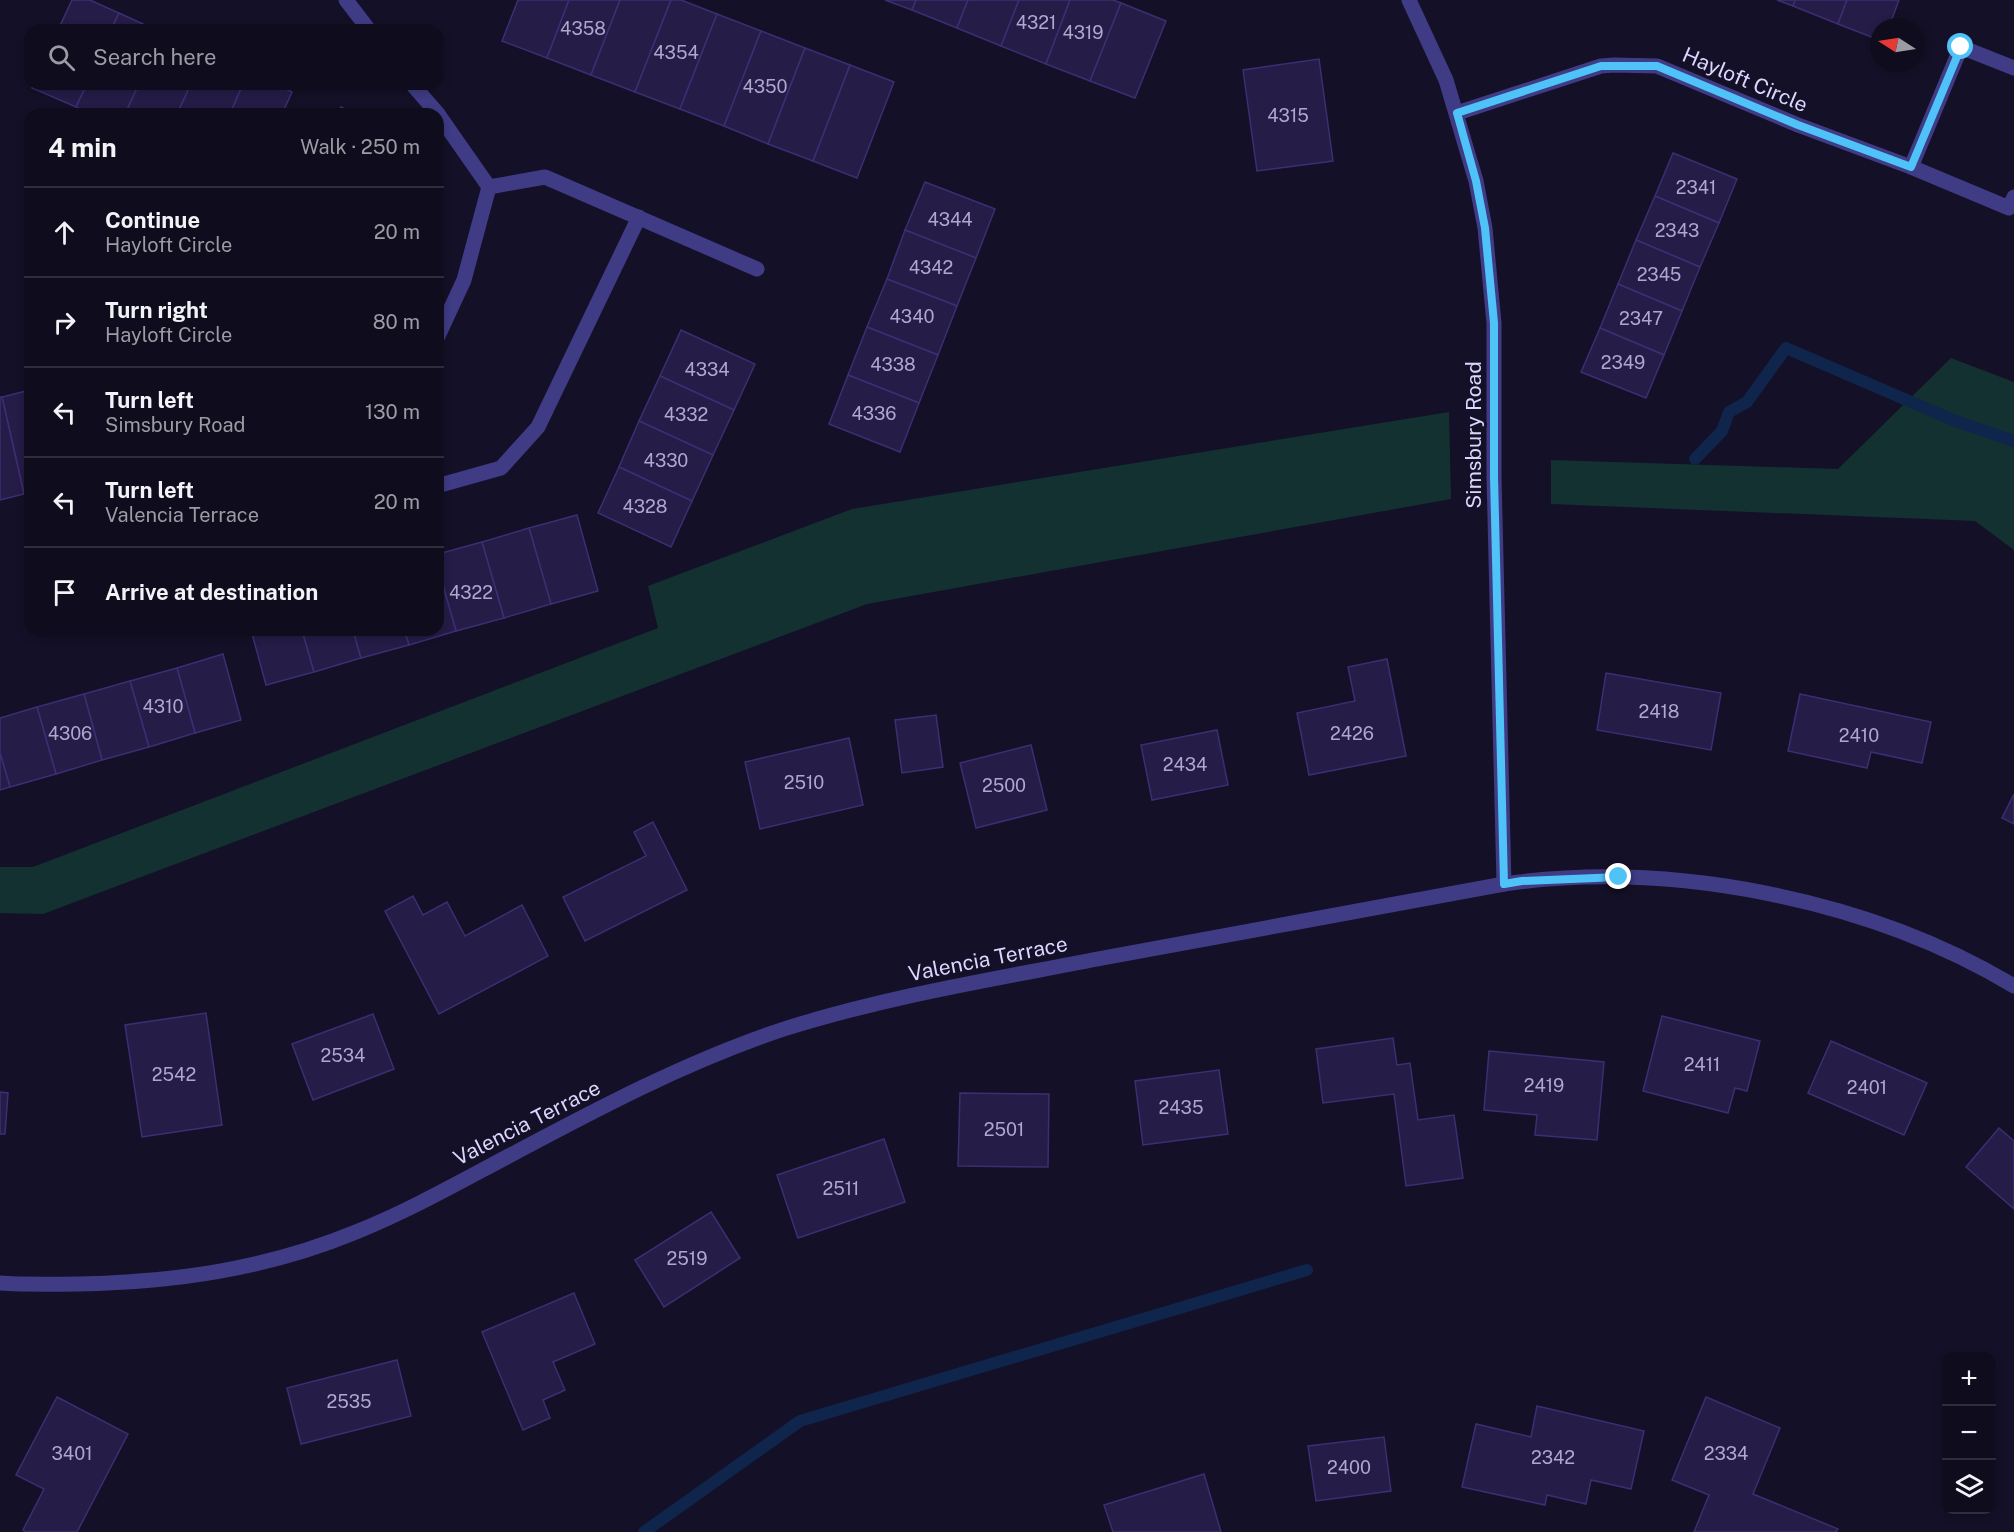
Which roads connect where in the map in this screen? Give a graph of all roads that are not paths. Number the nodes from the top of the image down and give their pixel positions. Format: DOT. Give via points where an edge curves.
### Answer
graph roads {
  1 [pos="346,0"];
  2 [pos="1409,0"];
  3 [pos="364,24"];
  4 [pos="2014,69"];
  5 [pos="417,90"];
  6 [pos="433,108"];
  7 [pos="1457,113"];
  8 [pos="444,123"];
  9 [pos="1911,167"];
  10 [pos="489,187"];
  11 [pos="2014,197"];
  12 [pos="639,217"];
  13 [pos="757,268"];
  14 [pos="444,323"];
  15 [pos="444,484"];
  16 [pos="1504,884"];
  17 [pos="2014,986"];
  18 [pos="0,1283"];
  1 -- 3 [label="street"];
  2 -- 7 [label="street, Simsbury Road"];
  4 -- 9 [label="street" via="1961,47"];
  5 -- 6 [label="street"];
  7 -- 9 [label="street, Hayloft Circle" via="1601,66 1657,66"];
  7 -- 16 [label="street, Simsbury Road" via="1485,228 1494,323"];
  8 -- 10 [label="street"];
  9 -- 11 [label="street, Hayloft Circle" via="2009,208"];
  10 -- 12 [label="street" via="545,177"];
  10 -- 14 [label="street" via="464,280"];
  12 -- 13 [label="street"];
  12 -- 15 [label="street" via="538,427 501,468"];
  16 -- 17 [label="street, Valencia Terrace" via="1619,877 1766,893 1822,906 1911,935"];
  16 -- 18 [label="street, Valencia Terrace" via="906,995 784,1030 700,1061 356,1232 240,1269 112,1283"];
}
